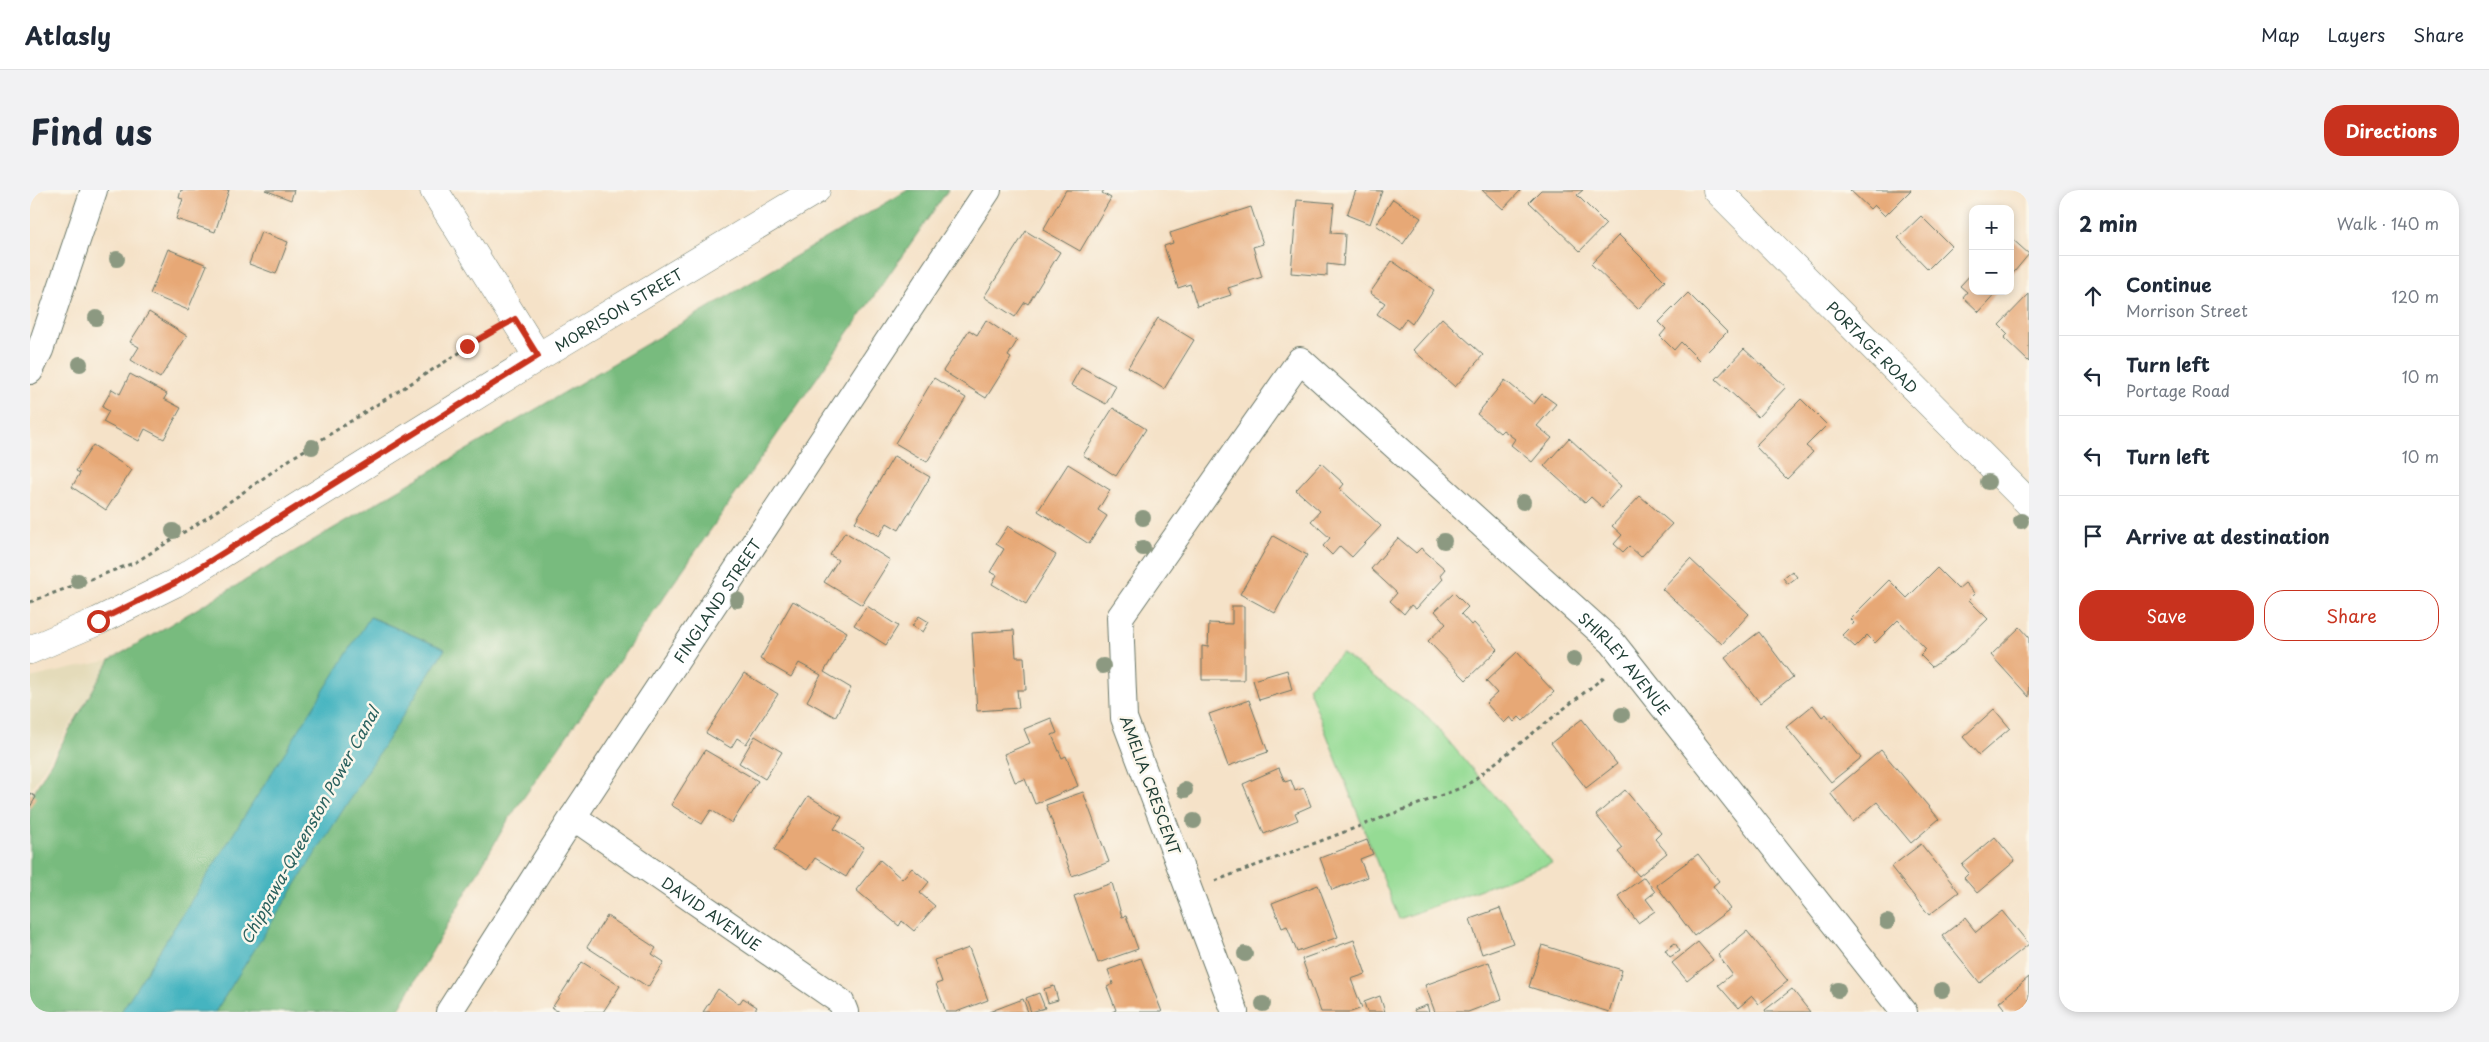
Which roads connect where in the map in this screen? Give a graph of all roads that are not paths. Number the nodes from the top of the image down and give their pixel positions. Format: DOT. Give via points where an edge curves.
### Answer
graph roads {
  1 [pos="94,190"];
  2 [pos="434,190"];
  3 [pos="816,190"];
  4 [pos="988,190"];
  5 [pos="1716,190"];
  6 [pos="538,356"];
  7 [pos="1298,363"];
  8 [pos="30,371"];
  9 [pos="2029,502"];
  10 [pos="30,650"];
  11 [pos="573,817"];
  12 [pos="450,1012"];
  13 [pos="845,1012"];
  14 [pos="1235,1012"];
  15 [pos="1904,1012"];
  1 -- 8 [label="street"];
  2 -- 6 [label="street"];
  3 -- 6 [label="street, MORRISON STREET"];
  4 -- 11 [label="street, FINGLAND STREET"];
  5 -- 9 [label="street, PORTAGE ROAD"];
  6 -- 10 [label="street, MORRISON STREET" via="175,583"];
  7 -- 14 [label="street, AMELIA CRESCENT" via="1120,616 1124,718"];
  7 -- 15 [label="street, SHIRLEY AVENUE" via="1300,360 1612,642"];
  11 -- 12 [label="street, FINGLAND STREET"];
  11 -- 13 [label="street, DAVID AVENUE" via="842,1002"];
}
